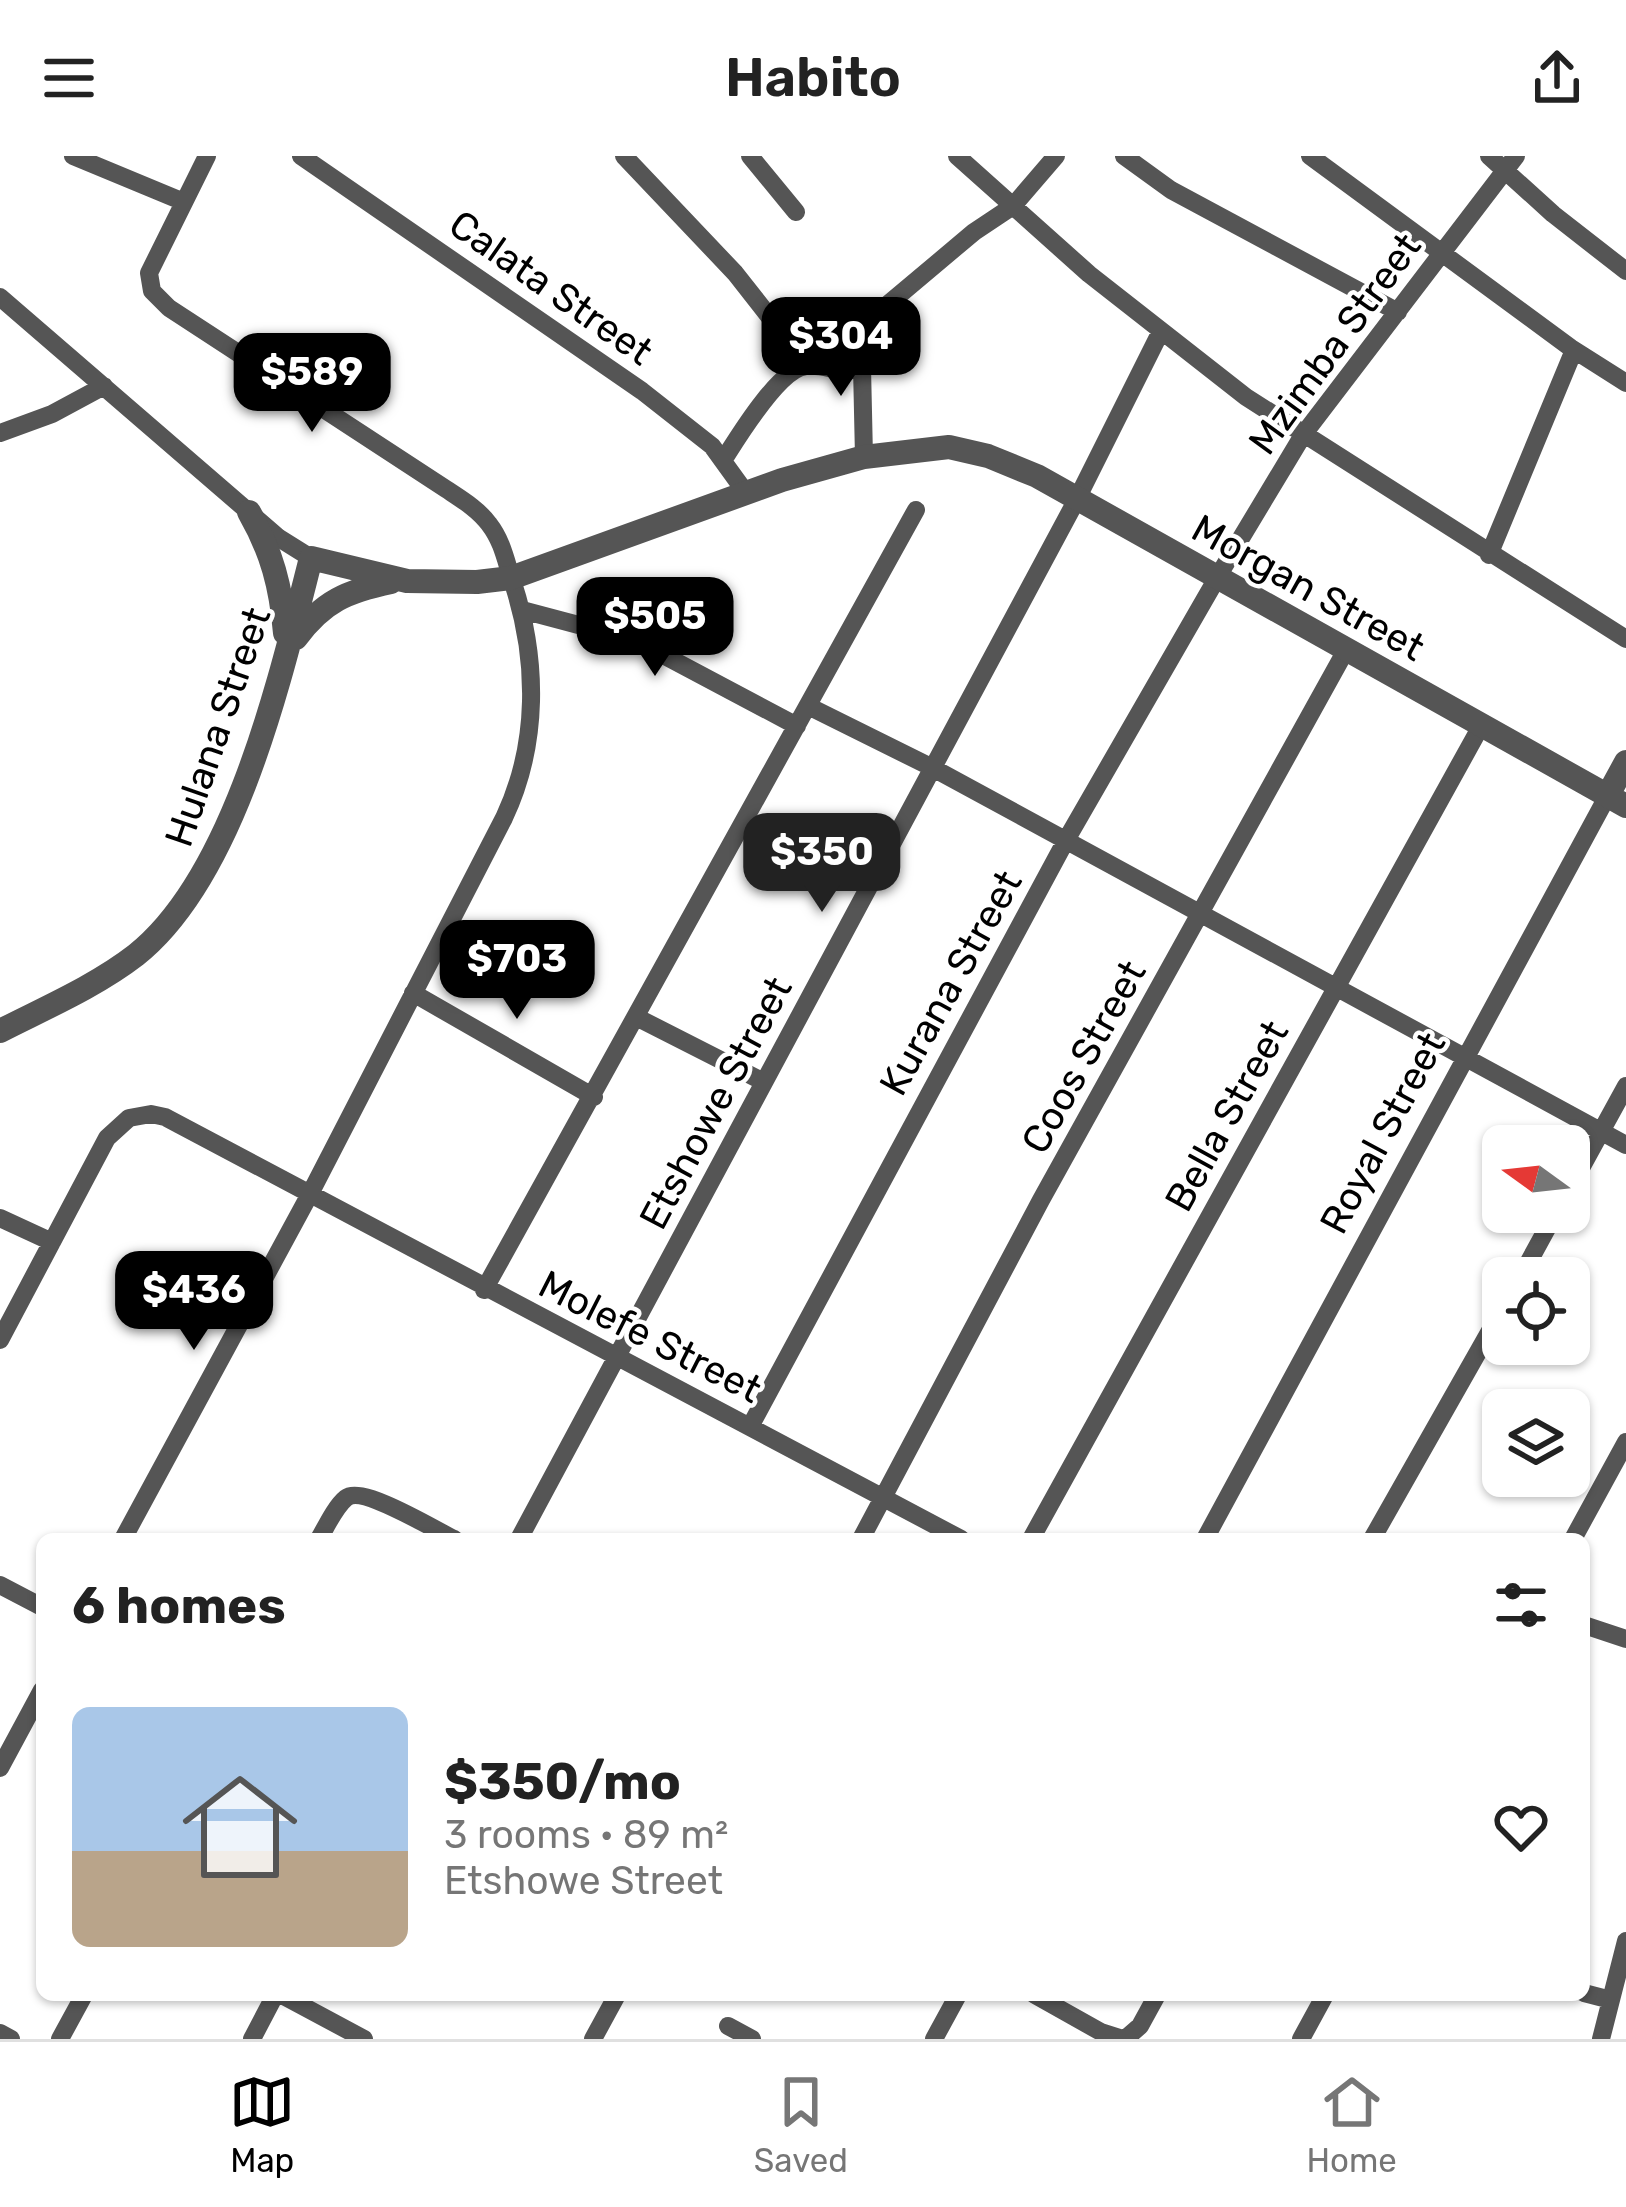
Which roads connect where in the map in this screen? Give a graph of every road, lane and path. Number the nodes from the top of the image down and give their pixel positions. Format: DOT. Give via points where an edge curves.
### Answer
graph roads {
  1 [pos="73,156"];
  2 [pos="207,156"];
  3 [pos="301,156"];
  4 [pos="624,156"];
  5 [pos="750,156"];
  6 [pos="957,156"];
  7 [pos="1056,156"];
  8 [pos="1124,156"];
  9 [pos="1310,156"];
  10 [pos="1489,156"];
  11 [pos="1510,164"];
  12 [pos="184,202"];
  13 [pos="1012,206"];
  14 [pos="796,212"];
  15 [pos="1442,252"];
  16 [pos="1626,271"];
  17 [pos="0,297"];
  18 [pos="1398,312"];
  19 [pos="1160,333"];
  20 [pos="1574,350"];
  21 [pos="808,365"];
  22 [pos="862,367"];
  23 [pos="1626,383"];
  24 [pos="104,386"];
  25 [pos="0,433"];
  26 [pos="1304,435"];
  27 [pos="864,457"];
  28 [pos="724,459"];
  29 [pos="746,493"];
  30 [pos="1077,499"];
  31 [pos="916,510"];
  32 [pos="249,512"];
  33 [pos="1489,555"];
  34 [pos="311,558"];
  35 [pos="511,578"];
  36 [pos="1217,578"];
  37 [pos="400,580"];
  38 [pos="522,610"];
  39 [pos="1626,639"];
  40 [pos="285,650"];
  41 [pos="1346,650"];
  42 [pos="808,706"];
  43 [pos="1481,726"];
  44 [pos="797,727"];
  45 [pos="1626,762"];
  46 [pos="931,767"];
  47 [pos="1617,801"];
  48 [pos="1065,842"];
  49 [pos="1202,915"];
  50 [pos="1337,986"];
  51 [pos="413,993"];
  52 [pos="636,1017"];
  53 [pos="0,1031"];
  54 [pos="1464,1056"];
  55 [pos="764,1082"];
  56 [pos="1626,1086"];
  57 [pos="593,1097"];
  58 [pos="1602,1130"];
  59 [pos="1626,1144"];
  60 [pos="1590,1152"];
  61 [pos="311,1192"];
  62 [pos="0,1218"];
  63 [pos="52,1242"];
  64 [pos="484,1290"];
  65 [pos="0,1340"];
  66 [pos="1482,1345"];
  67 [pos="618,1359"];
  68 [pos="751,1425"];
  69 [pos="1626,1442"];
  70 [pos="883,1498"];
  71 [pos="126,1533"];
  72 [pos="323,1533"];
  73 [pos="442,1533"];
  74 [pos="522,1533"];
  75 [pos="864,1533"];
  76 [pos="950,1533"];
  77 [pos="1034,1533"];
  78 [pos="1208,1533"];
  79 [pos="1375,1533"];
  80 [pos="1576,1533"];
  81 [pos="0,1585"];
  82 [pos="36,1604"];
  83 [pos="1590,1627"];
  84 [pos="1626,1639"];
  85 [pos="36,1701"];
  86 [pos="0,1768"];
  87 [pos="1626,1941"];
  88 [pos="1590,1995"];
  89 [pos="1611,2000"];
  90 [pos="81,2001"];
  91 [pos="275,2001"];
  92 [pos="291,2001"];
  93 [pos="614,2001"];
  94 [pos="955,2001"];
  95 [pos="1046,2001"];
  96 [pos="1154,2001"];
  97 [pos="1322,2001"];
  98 [pos="728,2026"];
  99 [pos="0,2033"];
  100 [pos="11,2039"];
  101 [pos="60,2039"];
  102 [pos="252,2039"];
  103 [pos="364,2039"];
  104 [pos="593,2039"];
  105 [pos="752,2039"];
  106 [pos="934,2039"];
  107 [pos="1124,2039"];
  108 [pos="1301,2039"];
  109 [pos="1601,2039"];
  1 -- 12 [label="street"];
  2 -- 12 [label="street"];
  3 -- 28 [label="street, Calata Street" via="642,392"];
  4 -- 21 [label="street" via="735,273"];
  5 -- 14 [label="street"];
  6 -- 13 [label="street"];
  7 -- 13 [label="street"];
  8 -- 18 [label="street" via="1171,190"];
  9 -- 15 [label="street"];
  10 -- 11 [label="street"];
  11 -- 15 [label="street, Mzimba Street"];
  11 -- 16 [label="street" via="1552,214"];
  12 -- 35 [label="street" via="148,283 169,308 466,502 496,533"];
  13 -- 19 [label="street"];
  13 -- 22 [label="street" via="890,302"];
  15 -- 18 [label="street, Mzimba Street"];
  15 -- 20 [label="street"];
  17 -- 24 [label="street"];
  18 -- 26 [label="street, Mzimba Street"];
  19 -- 26 [label="street"];
  19 -- 30 [label="street, Etshowe Street"];
  20 -- 23 [label="street"];
  20 -- 33 [label="street"];
  21 -- 22 [label="street"];
  21 -- 28 [label="street" via="779,384"];
  22 -- 27 [label="street"];
  24 -- 25 [label="street"];
  24 -- 32 [label="street"];
  26 -- 33 [label="street"];
  26 -- 36 [label="street, Mzimba Street"];
  27 -- 29 [label="street"];
  27 -- 30 [label="street, Morgan Street" via="950,447 1016,466"];
  28 -- 29 [label="street, Calata Street"];
  29 -- 35 [label="street"];
  30 -- 36 [label="street, Morgan Street"];
  30 -- 46 [label="street, Etshowe Street"];
  31 -- 42 [label="street"];
  32 -- 34 [label="street"];
  32 -- 40 [label="street" via="277,573"];
  33 -- 39 [label="street"];
  34 -- 37 [label="street"];
  34 -- 40 [label="street, Hulana Street"];
  35 -- 37 [label="street"];
  35 -- 38 [label="street"];
  36 -- 41 [label="street, Morgan Street"];
  36 -- 48 [label="street, Kurana Street"];
  37 -- 40 [label="street" via="334,598"];
  38 -- 44 [label="street" via="635,640"];
  38 -- 51 [label="street" via="533,685 522,769"];
  40 -- 53 [label="street, Hulana Street" via="220,848 163,931 113,969"];
  41 -- 43 [label="street, Morgan Street"];
  41 -- 49 [label="street, Coos Street"];
  42 -- 44 [label="street"];
  42 -- 46 [label="street"];
  43 -- 47 [label="street, Morgan Street"];
  43 -- 50 [label="street, Bella Street"];
  44 -- 52 [label="street"];
  45 -- 47 [label="street, Royal Street"];
  46 -- 48 [label="street"];
  46 -- 55 [label="street, Etshowe Street"];
  47 -- 54 [label="street, Royal Street"];
  48 -- 49 [label="street"];
  48 -- 68 [label="street, Kurana Street"];
  49 -- 50 [label="street"];
  49 -- 70 [label="street, Coos Street"];
  50 -- 54 [label="street"];
  50 -- 77 [label="street, Bella Street"];
  51 -- 57 [label="street"];
  51 -- 61 [label="street"];
  52 -- 55 [label="street"];
  52 -- 57 [label="street"];
  54 -- 58 [label="street"];
  54 -- 78 [label="street, Royal Street"];
  55 -- 67 [label="street, Etshowe Street"];
  56 -- 58 [label="street"];
  57 -- 64 [label="street"];
  58 -- 59 [label="street"];
  58 -- 60 [label="street"];
  61 -- 63 [label="street, Molefe Street" via="178,1123 142,1114 107,1138"];
  61 -- 64 [label="street, Molefe Street"];
  61 -- 71 [label="street"];
  62 -- 63 [label="street"];
  63 -- 65 [label="street"];
  64 -- 67 [label="street, Molefe Street"];
  66 -- 79 [label="street"];
  67 -- 68 [label="street, Molefe Street"];
  67 -- 74 [label="street, Etshowe Street"];
  68 -- 70 [label="street, Molefe Street"];
  69 -- 80 [label="street"];
  70 -- 75 [label="street, Coos Street"];
  70 -- 76 [label="street, Molefe Street"];
  72 -- 73 [label="street" via="354,1494"];
  81 -- 82 [label="street"];
  83 -- 84 [label="street"];
  85 -- 86 [label="street"];
  87 -- 89 [label="street"];
  88 -- 89 [label="street"];
  89 -- 109 [label="street"];
  90 -- 101 [label="street"];
  91 -- 102 [label="street"];
  92 -- 103 [label="street"];
  93 -- 104 [label="street"];
  94 -- 106 [label="street"];
  95 -- 107 [label="street"];
  96 -- 107 [label="street"];
  97 -- 108 [label="street"];
  98 -- 105 [label="street"];
  99 -- 100 [label="street"];
}
